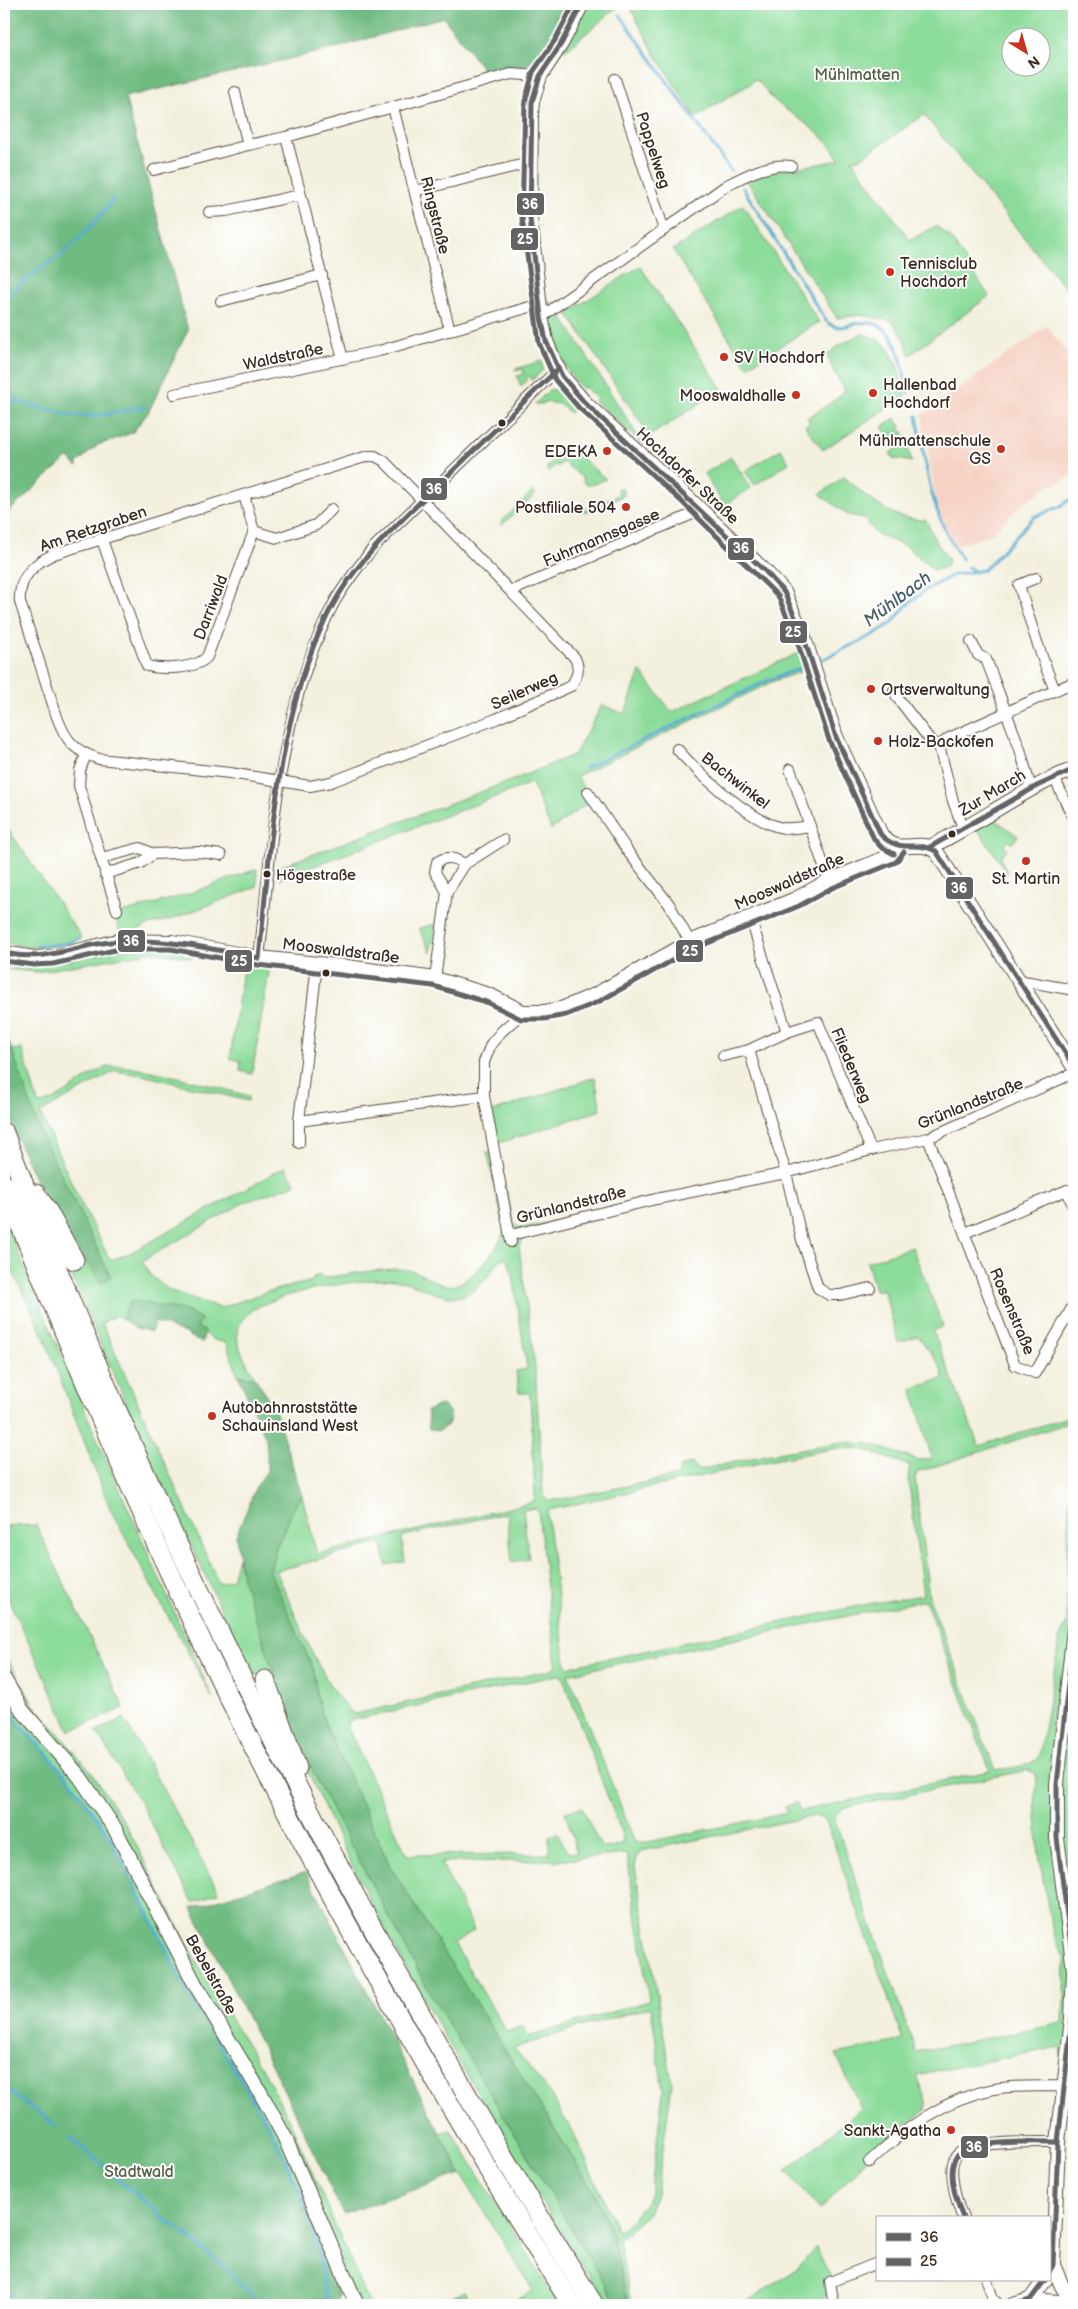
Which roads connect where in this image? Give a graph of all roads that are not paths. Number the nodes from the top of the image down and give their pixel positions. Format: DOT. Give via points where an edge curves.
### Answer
graph roads {
  1 [pos="582,4"];
  2 [pos="540,76"];
  3 [pos="615,79"];
  4 [pos="235,92"];
  5 [pos="393,108"];
  6 [pos="286,137"];
  7 [pos="248,145"];
  8 [pos="530,163"];
  9 [pos="791,166"];
  10 [pos="154,170"];
  11 [pos="415,191"];
  12 [pos="300,195"];
  13 [pos="209,212"];
  14 [pos="664,230"];
  15 [pos="322,275"];
  16 [pos="221,301"];
  17 [pos="541,310"];
  18 [pos="450,331"];
  19 [pos="343,359"];
  20 [pos="558,369"];
  21 [pos="174,394"];
  22 [pos="244,495"];
  23 [pos="422,499"];
  24 [pos="332,509"];
  25 [pos="702,510"];
  26 [pos="254,530"];
  27 [pos="102,540"];
  28 [pos="1036,578"];
  29 [pos="511,591"];
  30 [pos="971,642"];
  31 [pos="1074,682"];
  32 [pos="894,690"];
  33 [pos="1055,690"];
  34 [pos="1006,711"];
  35 [pos="939,746"];
  36 [pos="677,749"];
  37 [pos="86,755"];
  38 [pos="790,769"];
  39 [pos="1074,769"];
  40 [pos="1054,777"];
  41 [pos="280,782"];
  42 [pos="1031,789"];
  43 [pos="588,792"];
  44 [pos="1074,820"];
  45 [pos="810,826"];
  46 [pos="964,830"];
  47 [pos="503,840"];
  48 [pos="930,847"];
  49 [pos="898,848"];
  50 [pos="153,854"];
  51 [pos="221,855"];
  52 [pos="101,858"];
  53 [pos="465,864"];
  54 [pos="105,874"];
  55 [pos="829,881"];
  56 [pos="447,892"];
  57 [pos="117,910"];
  58 [pos="750,917"];
  59 [pos="690,942"];
  60 [pos="4,953"];
  61 [pos="259,958"];
  62 [pos="317,964"];
  63 [pos="435,979"];
  64 [pos="1018,980"];
  65 [pos="1074,990"];
  66 [pos="523,1012"];
  67 [pos="787,1032"];
  68 [pos="749,1050"];
  69 [pos="723,1056"];
  70 [pos="1074,1067"];
  71 [pos="1074,1073"];
  72 [pos="484,1096"];
  73 [pos="298,1121"];
  74 [pos="4,1133"];
  75 [pos="928,1138"];
  76 [pos="299,1143"];
  77 [pos="872,1150"];
  78 [pos="17,1169"];
  79 [pos="786,1173"];
  80 [pos="4,1184"];
  81 [pos="1074,1209"];
  82 [pos="965,1234"];
  83 [pos="74,1260"];
  84 [pos="870,1288"];
  85 [pos="1074,1304"];
  86 [pos="1074,1629"];
  87 [pos="4,1679"];
  88 [pos="264,1680"];
  89 [pos="306,1803"];
  90 [pos="1064,2086"];
  91 [pos="1058,2142"];
  92 [pos="869,2162"];
  93 [pos="961,2216"];
  94 [pos="876,2263"];
  95 [pos="1051,2268"];
  96 [pos="988,2282"];
  97 [pos="1044,2282"];
  98 [pos="1030,2300"];
  99 [pos="1074,2303"];
  100 [pos="357,2305"];
  101 [pos="572,2305"];
  102 [pos="594,2305"];
  103 [pos="834,2305"];
  104 [pos="999,2305"];
  105 [pos="1013,2305"];
  1 -- 2 [label="street, Hochdorfer Straße"];
  2 -- 5 [label="street" via="511,74"];
  2 -- 8 [label="street, Hochdorfer Straße" via="532,102"];
  3 -- 14 [label="street, Pappelweg"];
  4 -- 7 [label="street"];
  5 -- 6 [label="street"];
  5 -- 11 [label="street, Ringstraße"];
  6 -- 7 [label="street"];
  6 -- 12 [label="street, Waldstraße"];
  7 -- 10 [label="street"];
  8 -- 11 [label="street"];
  8 -- 17 [label="street, Hochdorfer Straße" via="530,218"];
  9 -- 14 [label="street" via="780,164 744,176"];
  11 -- 18 [label="street, Ringstraße"];
  12 -- 13 [label="street"];
  12 -- 15 [label="street, Waldstraße"];
  14 -- 17 [label="street"];
  15 -- 16 [label="street"];
  15 -- 19 [label="street, Waldstraße"];
  17 -- 18 [label="street"];
  17 -- 20 [label="street, Hochdorfer Straße" via="546,341"];
  18 -- 19 [label="street"];
  19 -- 21 [label="street, Waldstraße"];
  20 -- 23 [label="street"];
  20 -- 25 [label="street, Hochdorfer Straße" via="585,403"];
  22 -- 23 [label="street, Am Retzgraben" via="375,456"];
  22 -- 26 [label="street"];
  22 -- 27 [label="street, Am Retzgraben"];
  23 -- 29 [label="street, Seilerweg"];
  23 -- 41 [label="street" via="374,547 334,603 305,670"];
  24 -- 26 [label="street" via="316,525 277,538"];
  25 -- 29 [label="street, Fuhrmannsgasse"];
  25 -- 49 [label="street, Hochdorfer Straße" via="784,592 801,629 836,737 878,830 886,841"];
  26 -- 27 [label="street, Darriwald" via="206,657 202,662 162,670 147,666"];
  27 -- 37 [label="street, Am Retzgraben" via="40,560 25,578 20,596 64,735"];
  28 -- 33 [label="street" via="1019,585 1043,663"];
  29 -- 41 [label="street, Seilerweg" via="575,658 579,667 571,686 496,719 331,782 310,786"];
  30 -- 34 [label="street" via="978,655 986,659"];
  31 -- 33 [label="street"];
  32 -- 35 [label="street" via="930,740"];
  33 -- 34 [label="street"];
  34 -- 35 [label="street"];
  34 -- 42 [label="street"];
  35 -- 46 [label="street"];
  36 -- 45 [label="street, Bachwinkel" via="692,766 760,819 783,828"];
  37 -- 41 [label="street"];
  37 -- 52 [label="street" via="80,770 79,786"];
  38 -- 45 [label="street"];
  39 -- 40 [label="street, Zur March"];
  40 -- 42 [label="street, Zur March"];
  40 -- 44 [label="street"];
  41 -- 61 [label="street"];
  42 -- 46 [label="street, Zur March"];
  43 -- 59 [label="street" via="669,904"];
  45 -- 55 [label="street"];
  46 -- 48 [label="street, Zur March"];
  47 -- 53 [label="street"];
  48 -- 49 [label="street"];
  48 -- 64 [label="street" via="941,858"];
  49 -- 55 [label="street, Mooswaldstraße" via="893,855"];
  50 -- 51 [label="street" via="199,852"];
  50 -- 52 [label="street" via="140,848"];
  50 -- 54 [label="street" via="141,863"];
  52 -- 54 [label="street"];
  53 -- 56 [label="street"];
  53 -- 56 [label="street" via="453,858 437,862 435,872"];
  54 -- 57 [label="street"];
  55 -- 58 [label="street, Mooswaldstraße" via="796,899"];
  56 -- 63 [label="street"];
  58 -- 59 [label="street, Mooswaldstraße"];
  58 -- 67 [label="street"];
  59 -- 66 [label="street, Mooswaldstraße" via="595,995 564,1008"];
  60 -- 61 [label="street, Mooswaldstraße" via="34,958 53,957 118,941 145,940"];
  61 -- 62 [label="street, Mooswaldstraße"];
  62 -- 63 [label="street, Mooswaldstraße"];
  62 -- 73 [label="street"];
  63 -- 66 [label="street, Mooswaldstraße" via="489,995"];
  64 -- 65 [label="street"];
  64 -- 70 [label="street"];
  66 -- 72 [label="street" via="491,1044 484,1062"];
  67 -- 68 [label="street, Fliederweg"];
  67 -- 77 [label="street, Fliederweg" via="818,1022"];
  68 -- 69 [label="street, Fliederweg"];
  68 -- 79 [label="street"];
  71 -- 75 [label="street, Grünlandstraße"];
  72 -- 73 [label="street"];
  72 -- 79 [label="street, Grünlandstraße" via="511,1238 656,1199"];
  73 -- 76 [label="street"];
  74 -- 78 [label="highway"];
  75 -- 77 [label="street, Grünlandstraße"];
  75 -- 82 [label="street, Rosenstraße"];
  77 -- 79 [label="street, Grünlandstraße"];
  78 -- 83 [label="highway" via="48,1212"];
  78 -- 89 [label="highway" via="118,1411 182,1552 252,1700"];
  79 -- 84 [label="street" via="802,1240 818,1288 835,1295"];
  80 -- 101 [label="highway" via="105,1430 234,1707 449,2105"];
  81 -- 82 [label="street" via="1067,1190"];
  82 -- 85 [label="street, Rosenstraße" via="1016,1365 1035,1373"];
  86 -- 90 [label="street" via="1056,1811 1074,1970"];
  87 -- 100 [label="street, Bebelstraße" via="22,1710 80,1777 115,1829 195,1984 284,2136"];
  88 -- 89 [label="highway" via="295,1757"];
  89 -- 102 [label="highway" via="465,2093"];
  90 -- 91 [label="street"];
  90 -- 92 [label="street" via="996,2089 950,2104 903,2131"];
  91 -- 93 [label="street" via="993,2144 957,2155 952,2164 952,2177"];
  91 -- 95 [label="street"];
  94 -- 103 [label="street" via="830,2282"];
  95 -- 99 [label="street"];
  96 -- 104 [label="street" via="993,2299"];
  97 -- 98 [label="street"];
  98 -- 99 [label="street"];
  98 -- 105 [label="street"];
}
